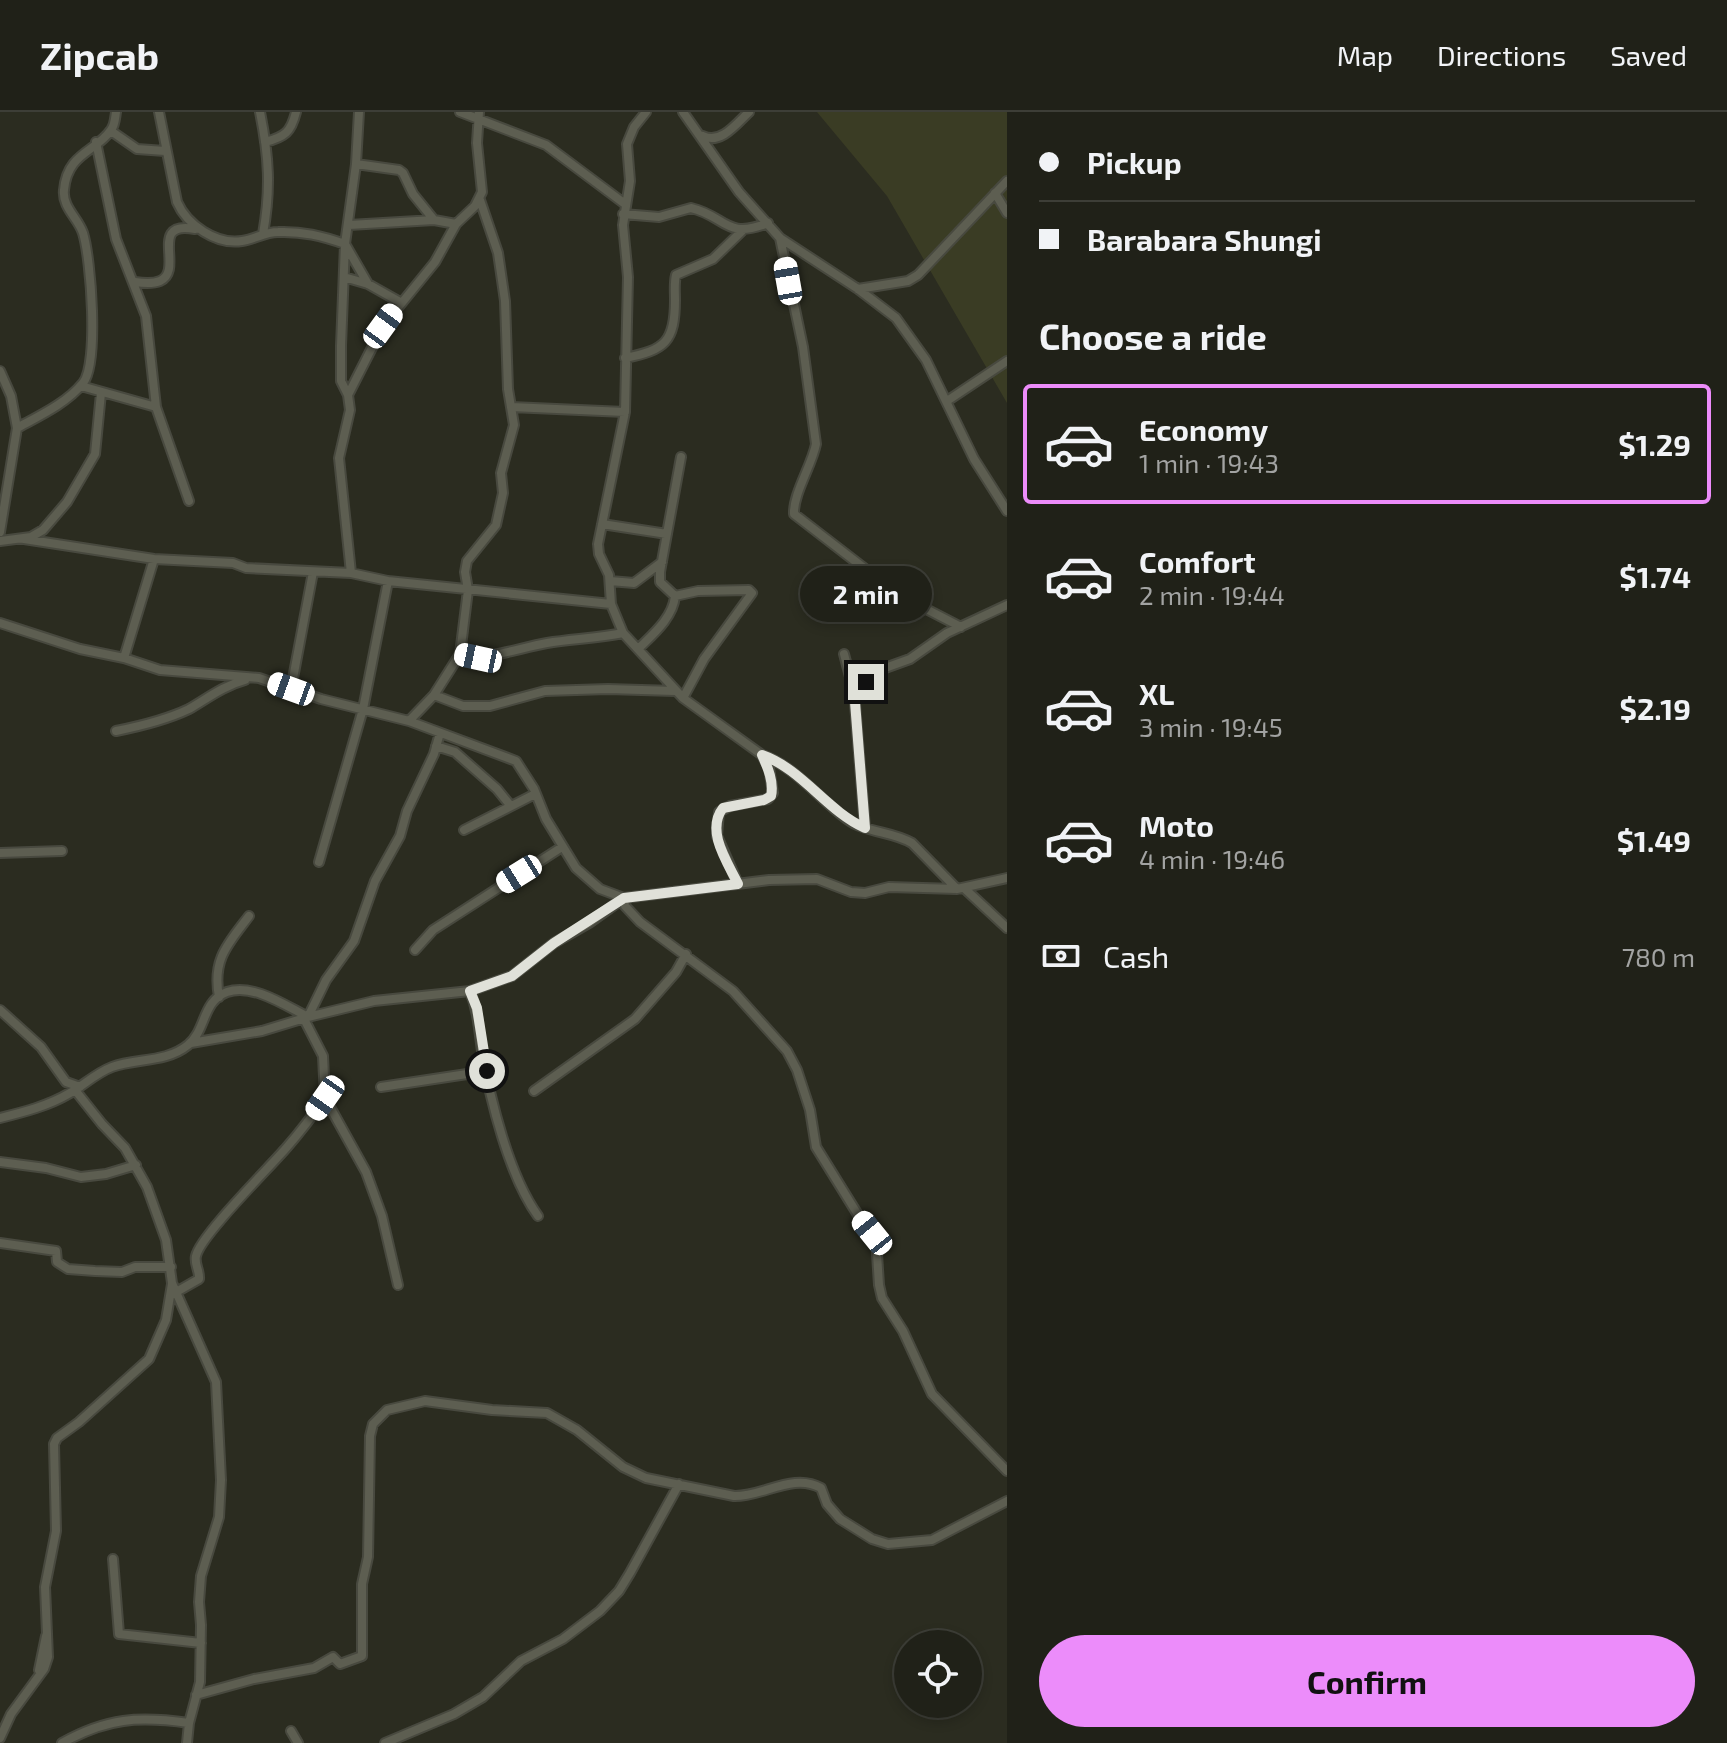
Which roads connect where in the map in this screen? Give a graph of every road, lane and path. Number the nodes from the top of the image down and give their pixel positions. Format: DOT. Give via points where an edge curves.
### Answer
graph roads {
  1 [pos="116,112"];
  2 [pos="159,112"];
  3 [pos="260,112"];
  4 [pos="296,112"];
  5 [pos="359,112"];
  6 [pos="460,112"];
  7 [pos="646,112"];
  8 [pos="683,112"];
  9 [pos="749,112"];
  10 [pos="478,116"];
  11 [pos="111,131"];
  12 [pos="699,133"];
  13 [pos="96,142"];
  14 [pos="265,142"];
  15 [pos="165,151"];
  16 [pos="356,164"];
  17 [pos="1007,181"];
  18 [pos="995,193"];
  19 [pos="480,200"];
  20 [pos="624,209"];
  21 [pos="1007,213"];
  22 [pos="434,220"];
  23 [pos="768,223"];
  24 [pos="456,224"];
  25 [pos="349,225"];
  26 [pos="197,229"];
  27 [pos="742,231"];
  28 [pos="263,234"];
  29 [pos="780,238"];
  30 [pos="345,244"];
  31 [pos="344,277"];
  32 [pos="135,282"];
  33 [pos="368,284"];
  34 [pos="858,289"];
  35 [pos="400,302"];
  36 [pos="625,358"];
  37 [pos="1007,361"];
  38 [pos="0,371"];
  39 [pos="81,386"];
  40 [pos="101,393"];
  41 [pos="348,395"];
  42 [pos="947,401"];
  43 [pos="156,407"];
  44 [pos="511,407"];
  45 [pos="625,412"];
  46 [pos="17,428"];
  47 [pos="681,457"];
  48 [pos="189,501"];
  49 [pos="1007,511"];
  50 [pos="602,524"];
  51 [pos="0,532"];
  52 [pos="667,534"];
  53 [pos="24,539"];
  54 [pos="0,541"];
  55 [pos="154,559"];
  56 [pos="662,562"];
  57 [pos="313,572"];
  58 [pos="351,573"];
  59 [pos="388,581"];
  60 [pos="610,581"];
  61 [pos="468,590"];
  62 [pos="675,596"];
  63 [pos="611,604"];
  64 [pos="1007,605"];
  65 [pos="0,623"];
  66 [pos="961,627"];
  67 [pos="623,633"];
  68 [pos="638,649"];
  69 [pos="460,654"];
  70 [pos="844,654"];
  71 [pos="124,658"];
  72 [pos="248,679"];
  73 [pos="291,689"];
  74 [pos="679,694"];
  75 [pos="434,695"];
  76 [pos="855,702"];
  77 [pos="363,709"];
  78 [pos="409,721"];
  79 [pos="116,731"];
  80 [pos="440,733"];
  81 [pos="436,746"];
  82 [pos="762,755"];
  83 [pos="535,794"];
  84 [pos="510,805"];
  85 [pos="865,828"];
  86 [pos="464,830"];
  87 [pos="562,847"];
  88 [pos="62,851"];
  89 [pos="0,853"];
  90 [pos="319,862"];
  91 [pos="1007,878"];
  92 [pos="738,884"];
  93 [pos="960,889"];
  94 [pos="624,898"];
  95 [pos="249,916"];
  96 [pos="1007,928"];
  97 [pos="415,950"];
  98 [pos="686,954"];
  99 [pos="470,991"];
  100 [pos="219,997"];
  101 [pos="0,1010"];
  102 [pos="305,1017"];
  103 [pos="191,1043"];
  104 [pos="487,1071"];
  105 [pos="381,1087"];
  106 [pos="75,1090"];
  107 [pos="534,1091"];
  108 [pos="325,1098"];
  109 [pos="0,1118"];
  110 [pos="0,1162"];
  111 [pos="136,1165"];
  112 [pos="538,1216"];
  113 [pos="0,1243"];
  114 [pos="171,1267"];
  115 [pos="398,1285"];
  116 [pos="175,1287"];
  117 [pos="1007,1471"];
  118 [pos="679,1484"];
  119 [pos="1007,1501"];
  120 [pos="113,1559"];
  121 [pos="201,1643"];
  122 [pos="196,1695"];
  123 [pos="189,1723"];
  124 [pos="291,1731"];
  125 [pos="0,1738"];
  126 [pos="62,1743"];
  127 [pos="187,1743"];
  128 [pos="298,1743"];
  129 [pos="385,1743"];
  1 -- 11 [label="street"];
  2 -- 15 [label="street"];
  3 -- 14 [label="street"];
  4 -- 14 [label="street" via="286,135"];
  5 -- 16 [label="street"];
  6 -- 10 [label="street"];
  7 -- 20 [label="street" via="629,136 630,181"];
  8 -- 12 [label="street"];
  9 -- 12 [label="street" via="721,137 706,139"];
  10 -- 19 [label="street"];
  10 -- 20 [label="street" via="546,145"];
  11 -- 13 [label="street"];
  11 -- 15 [label="street" via="137,149"];
  12 -- 23 [label="street" via="739,192"];
  13 -- 32 [label="street" via="116,239"];
  13 -- 39 [label="street" via="72,166 63,195 82,231 89,268 91,363"];
  14 -- 28 [label="street" via="270,200"];
  15 -- 26 [label="street" via="180,210"];
  16 -- 22 [label="street" via="399,170"];
  16 -- 25 [label="street"];
  17 -- 18 [label="street"];
  18 -- 21 [label="street"];
  18 -- 34 [label="street" via="918,275"];
  19 -- 24 [label="street"];
  19 -- 44 [label="street" via="498,253"];
  20 -- 27 [label="street" via="659,217 691,208"];
  20 -- 36 [label="street"];
  22 -- 24 [label="street"];
  22 -- 25 [label="street"];
  23 -- 27 [label="street"];
  23 -- 29 [label="street"];
  24 -- 35 [label="street" via="435,262"];
  25 -- 30 [label="street"];
  26 -- 28 [label="street" via="236,242"];
  26 -- 32 [label="street" via="172,232 165,277"];
  27 -- 36 [label="street" via="713,259 676,275 673,329 664,345"];
  28 -- 30 [label="street" via="308,232"];
  29 -- 34 [label="street"];
  29 -- 66 [label="street" via="816,444 794,514 899,595"];
  30 -- 31 [label="street"];
  30 -- 33 [label="street"];
  31 -- 33 [label="street"];
  31 -- 41 [label="street" via="341,376"];
  32 -- 43 [label="street" via="149,330"];
  33 -- 35 [label="street"];
  34 -- 42 [label="street" via="896,318"];
  35 -- 41 [label="street"];
  36 -- 45 [label="street"];
  37 -- 42 [label="street"];
  38 -- 46 [label="street"];
  39 -- 40 [label="street"];
  39 -- 46 [label="street"];
  40 -- 43 [label="street"];
  40 -- 53 [label="street" via="95,454 54,519"];
  41 -- 58 [label="street" via="350,410 339,458"];
  42 -- 49 [label="street" via="974,459"];
  43 -- 48 [label="street"];
  44 -- 45 [label="street"];
  44 -- 61 [label="street" via="514,425 501,473 499,515 492,533 467,561"];
  45 -- 50 [label="street"];
  46 -- 51 [label="street"];
  47 -- 52 [label="street"];
  50 -- 52 [label="street"];
  50 -- 60 [label="street" via="599,554"];
  52 -- 56 [label="street"];
  53 -- 54 [label="street"];
  53 -- 55 [label="street"];
  55 -- 57 [label="street"];
  55 -- 71 [label="street"];
  56 -- 60 [label="street" via="634,583"];
  56 -- 62 [label="street" via="660,582"];
  57 -- 58 [label="street"];
  57 -- 73 [label="street"];
  58 -- 59 [label="street"];
  59 -- 61 [label="street"];
  59 -- 77 [label="street"];
  60 -- 63 [label="street"];
  61 -- 63 [label="street"];
  61 -- 69 [label="street"];
  62 -- 68 [label="street" via="672,610"];
  62 -- 74 [label="street" via="711,590 752,593"];
  63 -- 67 [label="street"];
  64 -- 66 [label="street"];
  65 -- 71 [label="street"];
  66 -- 76 [label="street" via="910,659 869,675"];
  67 -- 68 [label="street"];
  67 -- 69 [label="street" via="478,658"];
  68 -- 74 [label="street"];
  69 -- 75 [label="street"];
  70 -- 76 [label="street"];
  71 -- 72 [label="street" via="160,670"];
  72 -- 73 [label="street"];
  72 -- 79 [label="street" via="160,720"];
  73 -- 77 [label="street"];
  74 -- 75 [label="street" via="545,691 490,706 463,706"];
  74 -- 82 [label="street"];
  75 -- 78 [label="street"];
  76 -- 85 [label="street"];
  77 -- 78 [label="street"];
  77 -- 90 [label="street"];
  78 -- 80 [label="street"];
  80 -- 81 [label="street"];
  80 -- 83 [label="street" via="516,761"];
  81 -- 84 [label="street" via="455,752"];
  81 -- 102 [label="street" via="354,941"];
  82 -- 85 [label="street"];
  82 -- 92 [label="street" via="769,768 771,796 719,812 717,836"];
  83 -- 84 [label="street"];
  83 -- 87 [label="street"];
  84 -- 86 [label="street"];
  85 -- 93 [label="street" via="912,843"];
  87 -- 94 [label="street" via="589,881"];
  87 -- 97 [label="street" via="433,930"];
  88 -- 89 [label="street"];
  91 -- 93 [label="street"];
  92 -- 93 [label="street" via="817,879 865,893 889,887"];
  92 -- 94 [label="street"];
  93 -- 96 [label="street"];
  94 -- 98 [label="street" via="640,922"];
  94 -- 99 [label="street" via="512,976"];
  95 -- 100 [label="street" via="223,951 215,977"];
  98 -- 107 [label="street" via="635,1019"];
  98 -- 117 [label="street" via="733,991 787,1051 810,1110 816,1147 876,1238 882,1298 925,1381"];
  99 -- 102 [label="street" via="374,1001"];
  99 -- 104 [label="street"];
  100 -- 102 [label="street" via="230,991 252,993"];
  100 -- 103 [label="street"];
  101 -- 106 [label="street" via="41,1047"];
  102 -- 103 [label="street" via="262,1031"];
  102 -- 108 [label="street" via="323,1056"];
  103 -- 106 [label="street" via="157,1059 112,1067"];
  104 -- 105 [label="street"];
  104 -- 112 [label="street" via="498,1122"];
  106 -- 109 [label="street"];
  106 -- 111 [label="street"];
  108 -- 115 [label="street" via="366,1172"];
  108 -- 116 [label="street" via="197,1252 199,1279"];
  110 -- 111 [label="street" via="81,1177"];
  111 -- 114 [label="street" via="159,1217"];
  113 -- 114 [label="street" via="56,1251 57,1262 68,1269 122,1272"];
  114 -- 116 [label="street"];
  116 -- 121 [label="street" via="213,1371 219,1403 219,1517 201,1576"];
  116 -- 125 [label="street" via="149,1359 54,1444 56,1531 45,1587 48,1657"];
  118 -- 119 [label="street" via="746,1496 781,1485 813,1484 840,1519 888,1544 932,1540"];
  118 -- 122 [label="street" via="623,1467 547,1413 431,1401 387,1410 373,1424 370,1436 362,1656 340,1664 333,1657 314,1668"];
  118 -- 129 [label="street" via="619,1591 600,1611 521,1661 483,1697"];
  120 -- 121 [label="street" via="119,1634"];
  121 -- 122 [label="street"];
  122 -- 123 [label="street"];
  123 -- 126 [label="street" via="114,1721"];
  123 -- 127 [label="street"];
  124 -- 128 [label="street"];
}
